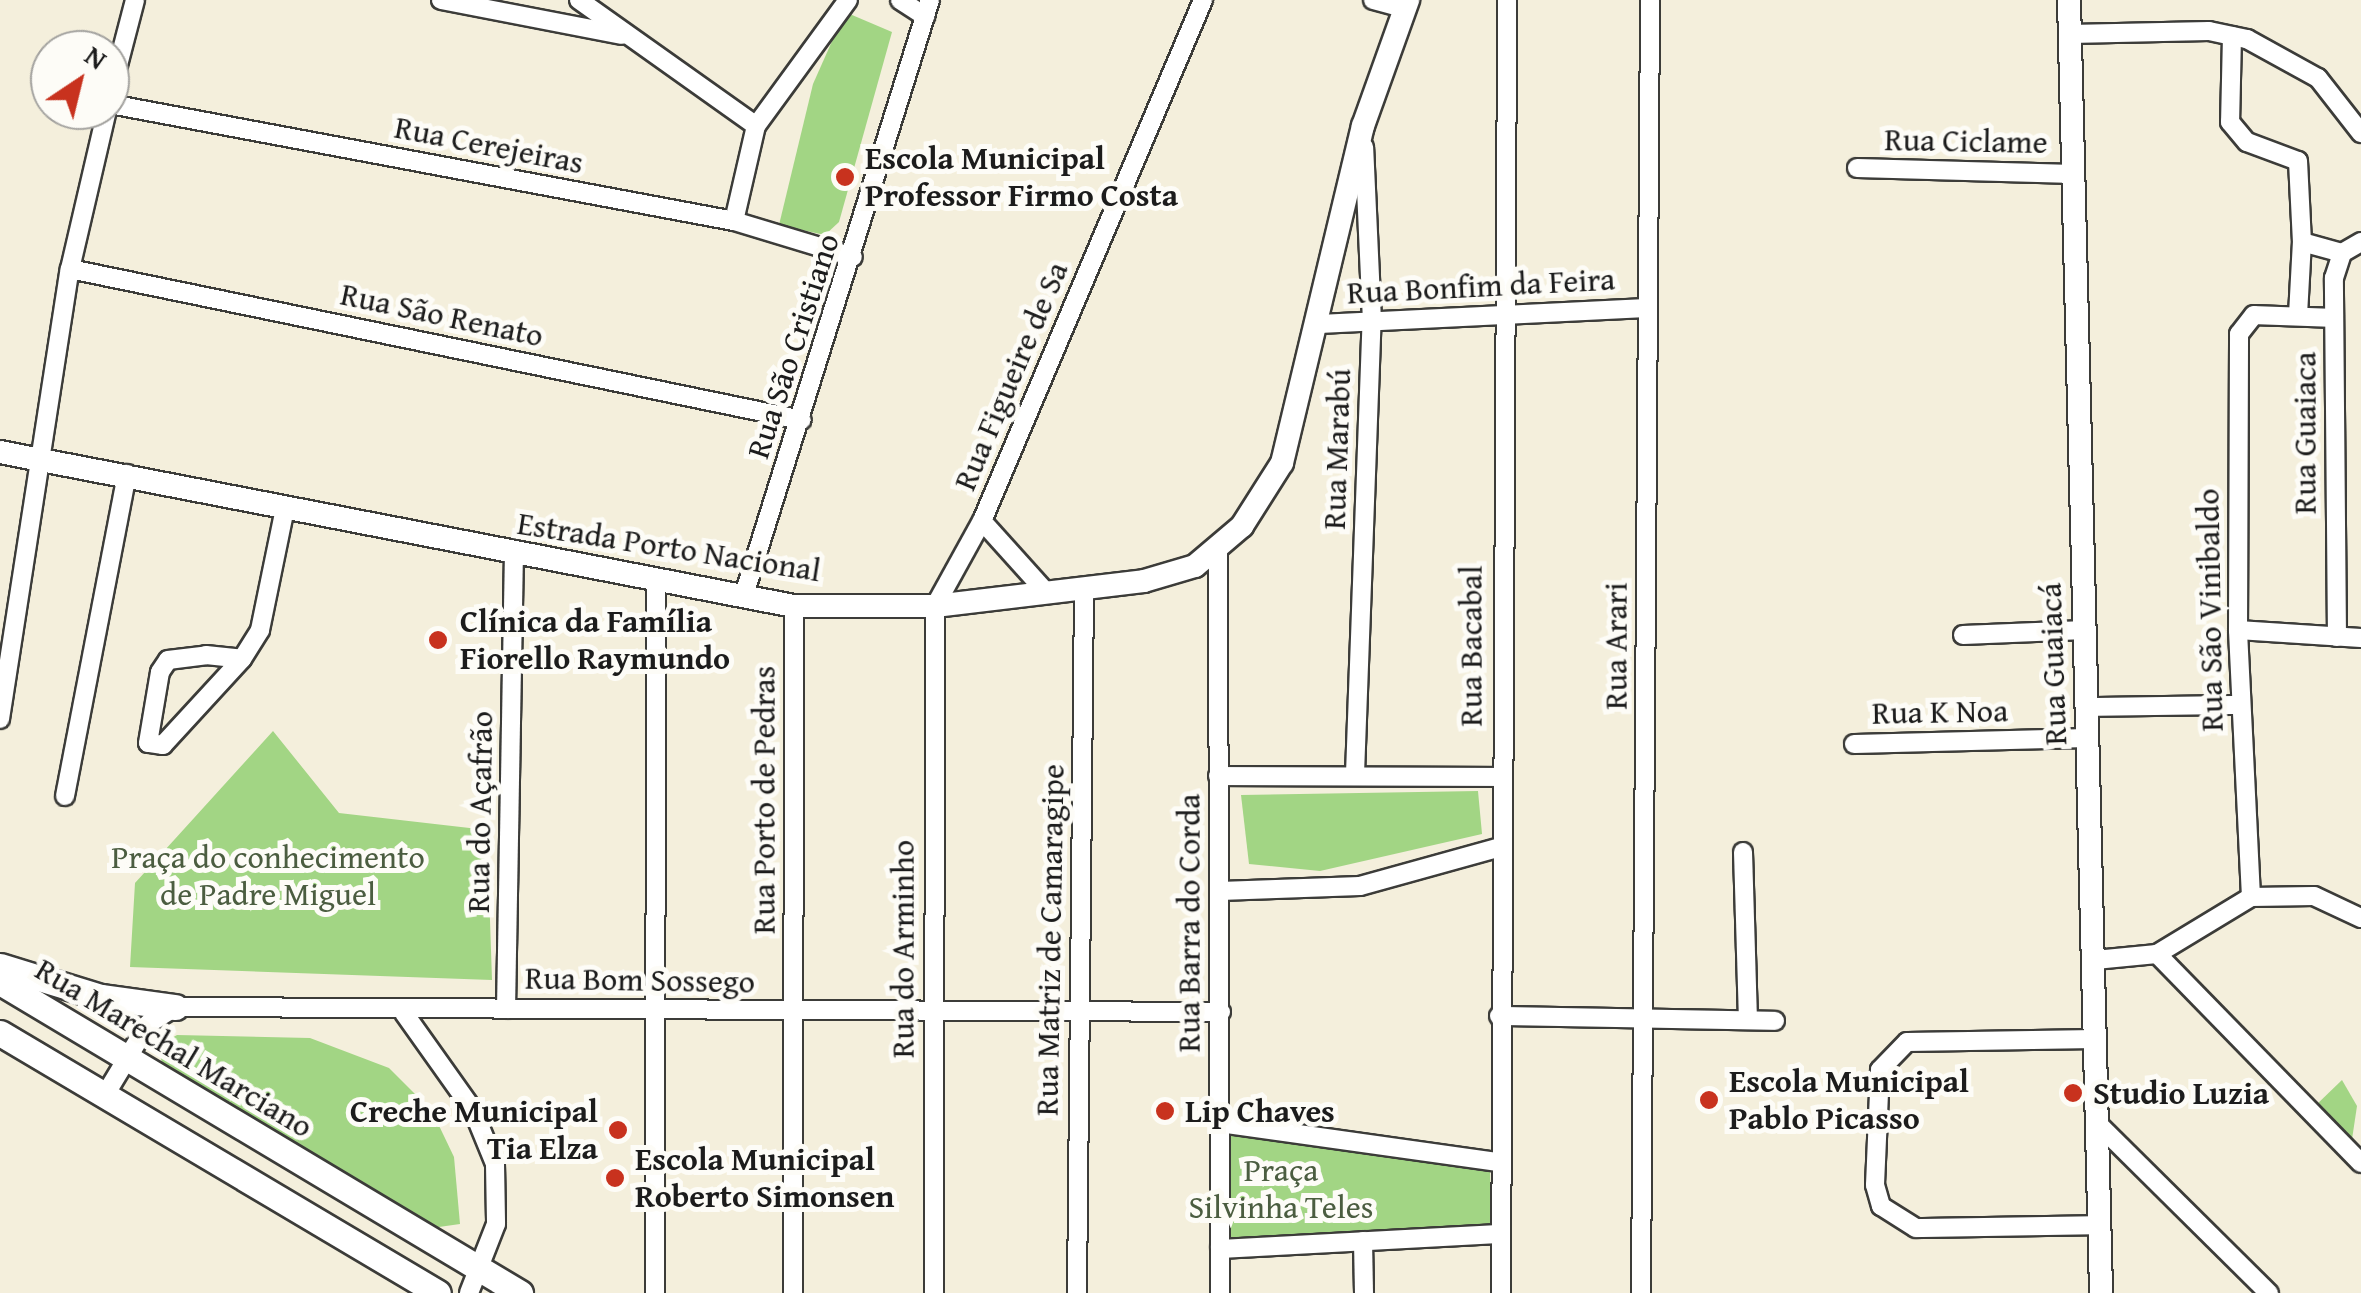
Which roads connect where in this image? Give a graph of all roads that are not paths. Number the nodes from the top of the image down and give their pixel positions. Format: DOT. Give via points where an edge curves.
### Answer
graph roads {
  1 [pos="135,0"];
  2 [pos="441,0"];
  3 [pos="579,0"];
  4 [pos="848,0"];
  5 [pos="900,0"];
  6 [pos="1204,0"];
  7 [pos="1373,0"];
  8 [pos="1507,0"];
  9 [pos="1650,0"];
  10 [pos="2069,0"];
  11 [pos="1405,4"];
  12 [pos="503,6"];
  13 [pos="928,8"];
  14 [pos="127,30"];
  15 [pos="2070,34"];
  16 [pos="630,36"];
  17 [pos="2232,36"];
  18 [pos="130,111"];
  19 [pos="756,126"];
  20 [pos="1363,126"];
  21 [pos="103,130"];
  22 [pos="2361,133"];
  23 [pos="1857,168"];
  24 [pos="2074,174"];
  25 [pos="734,222"];
  26 [pos="2302,242"];
  27 [pos="2361,242"];
  28 [pos="2342,253"];
  29 [pos="853,257"];
  30 [pos="70,269"];
  31 [pos="1648,308"];
  32 [pos="1504,312"];
  33 [pos="2298,315"];
  34 [pos="2334,318"];
  35 [pos="1372,320"];
  36 [pos="1318,324"];
  37 [pos="802,420"];
  38 [pos="0,452"];
  39 [pos="43,456"];
  40 [pos="127,474"];
  41 [pos="285,508"];
  42 [pos="982,521"];
  43 [pos="1218,552"];
  44 [pos="514,556"];
  45 [pos="656,582"];
  46 [pos="1084,588"];
  47 [pos="1044,591"];
  48 [pos="744,595"];
  49 [pos="794,606"];
  50 [pos="935,606"];
  51 [pos="2086,630"];
  52 [pos="2238,630"];
  53 [pos="1963,635"];
  54 [pos="2337,637"];
  55 [pos="2361,638"];
  56 [pos="242,658"];
  57 [pos="2240,705"];
  58 [pos="2088,708"];
  59 [pos="0,718"];
  60 [pos="2088,738"];
  61 [pos="1854,744"];
  62 [pos="1355,774"];
  63 [pos="1218,776"];
  64 [pos="1501,777"];
  65 [pos="65,796"];
  66 [pos="1501,847"];
  67 [pos="1743,852"];
  68 [pos="1220,892"];
  69 [pos="2251,897"];
  70 [pos="2361,918"];
  71 [pos="2157,954"];
  72 [pos="2095,960"];
  73 [pos="0,966"];
  74 [pos="0,982"];
  75 [pos="175,1007"];
  76 [pos="506,1008"];
  77 [pos="652,1011"];
  78 [pos="932,1011"];
  79 [pos="793,1012"];
  80 [pos="1220,1012"];
  81 [pos="404,1013"];
  82 [pos="1078,1013"];
  83 [pos="1643,1013"];
  84 [pos="1500,1016"];
  85 [pos="1748,1019"];
  86 [pos="1775,1021"];
  87 [pos="0,1033"];
  88 [pos="2095,1039"];
  89 [pos="126,1058"];
  90 [pos="105,1095"];
  91 [pos="1220,1123"];
  92 [pos="2097,1123"];
  93 [pos="1498,1162"];
  94 [pos="2361,1163"];
  95 [pos="2099,1226"];
  96 [pos="1498,1234"];
  97 [pos="1363,1242"];
  98 [pos="1220,1249"];
  99 [pos="475,1281"];
  100 [pos="438,1293"];
  101 [pos="520,1293"];
  102 [pos="655,1293"];
  103 [pos="793,1293"];
  104 [pos="934,1293"];
  105 [pos="1077,1293"];
  106 [pos="1220,1293"];
  107 [pos="1364,1293"];
  108 [pos="1500,1293"];
  109 [pos="1641,1293"];
  110 [pos="2101,1293"];
  111 [pos="2270,1293"];
  1 -- 14 [label="street"];
  2 -- 12 [label="street"];
  3 -- 16 [label="street"];
  4 -- 19 [label="street"];
  5 -- 13 [label="street"];
  6 -- 42 [label="street, Rua Figueire de Sa"];
  7 -- 11 [label="street"];
  8 -- 32 [label="street, Rua Bacabal"];
  9 -- 31 [label="street, Rua Arari"];
  10 -- 15 [label="street, Rua Guaiacá"];
  11 -- 20 [label="street"];
  12 -- 16 [label="street"];
  13 -- 29 [label="street, Rua São Cristiano"];
  15 -- 17 [label="street"];
  15 -- 24 [label="street, Rua Guaiacá"];
  16 -- 19 [label="street"];
  17 -- 22 [label="street" via="2285,54 2318,78"];
  17 -- 26 [label="street" via="2230,122 2247,142 2298,161"];
  18 -- 25 [label="street, Rua Cerejeiras"];
  19 -- 25 [label="street"];
  20 -- 35 [label="street, Rua Marabú"];
  20 -- 36 [label="street"];
  21 -- 30 [label="street"];
  23 -- 24 [label="street, Rua Ciclame"];
  24 -- 51 [label="street, Rua Guaiacá"];
  25 -- 29 [label="street, Rua Cerejeiras"];
  26 -- 28 [label="street"];
  26 -- 33 [label="street"];
  27 -- 28 [label="street"];
  28 -- 34 [label="street, Rua Guaiaca"];
  29 -- 37 [label="street, Rua São Cristiano"];
  30 -- 37 [label="street, Rua São Renato"];
  30 -- 39 [label="street"];
  31 -- 32 [label="street, Rua Bonfim da Feira"];
  31 -- 83 [label="street, Rua Arari"];
  32 -- 35 [label="street, Rua Bonfim da Feira"];
  32 -- 64 [label="street, Rua Bacabal"];
  33 -- 34 [label="street"];
  33 -- 52 [label="street, Rua São Vinibaldo" via="2242,322"];
  34 -- 54 [label="street, Rua Guaiaca"];
  35 -- 36 [label="street, Rua Bonfim da Feira"];
  35 -- 62 [label="street, Rua Marabú"];
  36 -- 43 [label="street" via="1282,463"];
  37 -- 48 [label="street, Rua São Cristiano"];
  38 -- 39 [label="street, Estrada Porto Nacional"];
  39 -- 40 [label="street, Estrada Porto Nacional"];
  39 -- 59 [label="street"];
  40 -- 41 [label="street, Estrada Porto Nacional"];
  40 -- 65 [label="street"];
  41 -- 44 [label="street, Estrada Porto Nacional"];
  41 -- 56 [label="street" via="260,630"];
  42 -- 47 [label="street"];
  42 -- 50 [label="street, Rua Figueire de Sa"];
  43 -- 46 [label="street, Estrada Porto Nacional" via="1144,581"];
  43 -- 63 [label="street, Rua Barra do Corda"];
  44 -- 45 [label="street, Estrada Porto Nacional"];
  44 -- 76 [label="street, Rua do Açafrão"];
  45 -- 48 [label="street, Estrada Porto Nacional"];
  45 -- 77 [label="street"];
  46 -- 47 [label="street, Estrada Porto Nacional"];
  46 -- 82 [label="street, Rua Matriz de Camaragipe"];
  47 -- 50 [label="street, Estrada Porto Nacional"];
  48 -- 49 [label="street, Estrada Porto Nacional"];
  49 -- 50 [label="street, Estrada Porto Nacional"];
  49 -- 79 [label="street, Rua Porto de Pedras"];
  50 -- 78 [label="street, Rua do Arminho"];
  51 -- 53 [label="street"];
  51 -- 58 [label="street, Rua Guaiacá"];
  52 -- 54 [label="street"];
  52 -- 57 [label="street, Rua São Vinibaldo"];
  54 -- 55 [label="street"];
  56 -- 56 [label="street" via="163,744 148,743 168,660"];
  57 -- 58 [label="street"];
  57 -- 69 [label="street, Rua São Vinibaldo"];
  58 -- 60 [label="street, Rua Guaiacá"];
  60 -- 61 [label="street, Rua K Noa"];
  60 -- 72 [label="street, Rua Guaiacá"];
  62 -- 63 [label="street"];
  62 -- 64 [label="street"];
  63 -- 68 [label="street, Rua Barra do Corda"];
  64 -- 66 [label="street, Rua Bacabal"];
  66 -- 68 [label="street" via="1360,886"];
  66 -- 84 [label="street, Rua Bacabal"];
  67 -- 85 [label="street"];
  68 -- 80 [label="street, Rua Barra do Corda"];
  69 -- 70 [label="street" via="2314,896"];
  69 -- 71 [label="street"];
  71 -- 72 [label="street"];
  71 -- 94 [label="street"];
  72 -- 88 [label="street, Rua Guaiacá"];
  73 -- 75 [label="main road" via="101,997"];
  74 -- 89 [label="main road, Rua Marechal Marciano"];
  75 -- 81 [label="street, Rua Bom Sossego"];
  75 -- 89 [label="street" via="148,1024"];
  76 -- 77 [label="street, Rua Bom Sossego"];
  76 -- 81 [label="street, Rua Bom Sossego"];
  77 -- 79 [label="street, Rua Bom Sossego"];
  77 -- 102 [label="street"];
  78 -- 79 [label="street, Rua Bom Sossego"];
  78 -- 82 [label="street, Rua Bom Sossego"];
  78 -- 104 [label="street, Rua do Arminho"];
  79 -- 103 [label="street, Rua Porto de Pedras"];
  80 -- 82 [label="street, Rua Bom Sossego"];
  80 -- 91 [label="street, Rua Barra do Corda"];
  81 -- 99 [label="street" via="472,1110 494,1164 496,1224"];
  82 -- 105 [label="street, Rua Matriz de Camaragipe"];
  83 -- 84 [label="street"];
  83 -- 85 [label="street"];
  83 -- 109 [label="street, Rua Arari"];
  84 -- 93 [label="street, Rua Bacabal"];
  85 -- 86 [label="street"];
  87 -- 90 [label="main road"];
  88 -- 92 [label="street, Rua Guaiacá"];
  88 -- 95 [label="street" via="1907,1042 1880,1070 1875,1186 1882,1206 1916,1228"];
  89 -- 90 [label="street"];
  89 -- 99 [label="main road, Rua Marechal Marciano"];
  90 -- 100 [label="main road"];
  91 -- 93 [label="street"];
  91 -- 98 [label="street, Rua Barra do Corda"];
  92 -- 95 [label="street, Rua Guaiacá"];
  92 -- 111 [label="street"];
  93 -- 96 [label="street, Rua Bacabal"];
  95 -- 110 [label="street, Rua Guaiacá"];
  96 -- 97 [label="street"];
  96 -- 108 [label="street, Rua Bacabal"];
  97 -- 98 [label="street"];
  97 -- 107 [label="street"];
  98 -- 106 [label="street, Rua Barra do Corda"];
  99 -- 101 [label="main road, Rua Marechal Marciano"];
}
